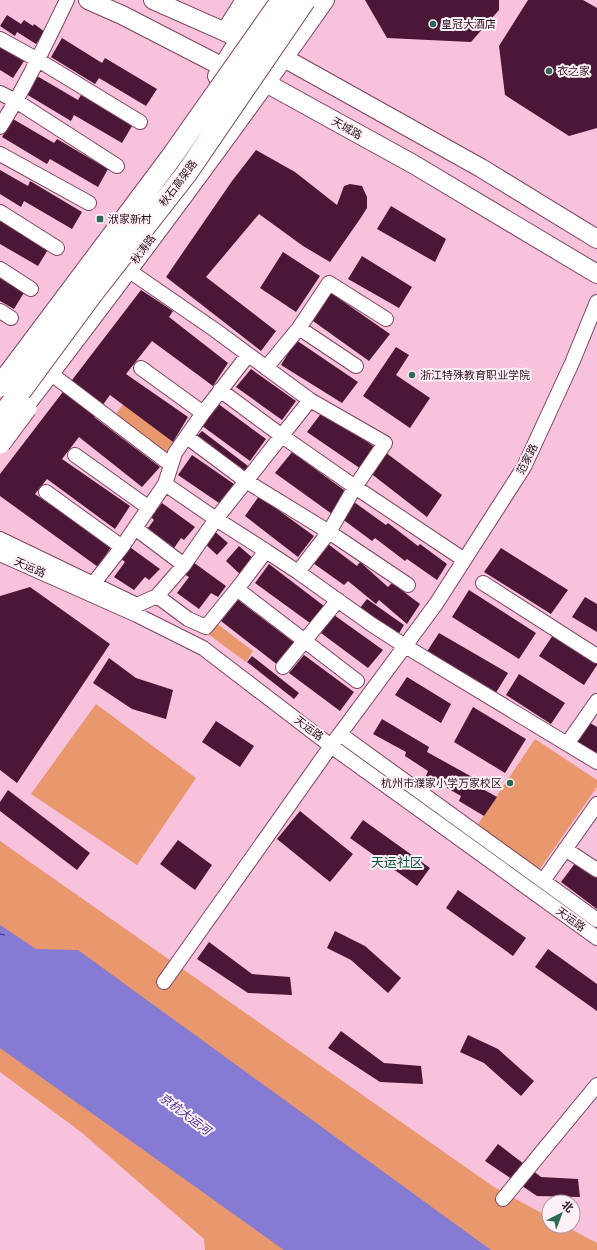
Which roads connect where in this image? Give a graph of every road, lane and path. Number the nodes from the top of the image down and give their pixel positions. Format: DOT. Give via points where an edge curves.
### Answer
graph roads {
  1 [pos="67,0"];
  2 [pos="88,0"];
  3 [pos="153,0"];
  4 [pos="245,0"];
  5 [pos="265,0"];
  6 [pos="282,0"];
  7 [pos="305,0"];
  8 [pos="325,0"];
  9 [pos="232,35"];
  10 [pos="0,39"];
  11 [pos="284,58"];
  12 [pos="38,60"];
  13 [pos="223,67"];
  14 [pos="266,83"];
  15 [pos="0,93"];
  16 [pos="16,101"];
  17 [pos="140,122"];
  18 [pos="0,126"];
  19 [pos="0,154"];
  20 [pos="117,166"];
  21 [pos="88,203"];
  22 [pos="0,212"];
  23 [pos="597,239"];
  24 [pos="57,248"];
  25 [pos="0,269"];
  26 [pos="128,270"];
  27 [pos="597,274"];
  28 [pos="31,288"];
  29 [pos="84,289"];
  30 [pos="597,302"];
  31 [pos="386,319"];
  32 [pos="299,328"];
  33 [pos="248,355"];
  34 [pos="356,366"];
  35 [pos="0,368"];
  36 [pos="141,368"];
  37 [pos="266,368"];
  38 [pos="0,372"];
  39 [pos="50,373"];
  40 [pos="0,386"];
  41 [pos="220,390"];
  42 [pos="310,400"];
  43 [pos="203,413"];
  44 [pos="0,419"];
  45 [pos="282,436"];
  46 [pos="0,438"];
  47 [pos="186,438"];
  48 [pos="0,443"];
  49 [pos="75,455"];
  50 [pos="171,465"];
  51 [pos="246,481"];
  52 [pos="165,484"];
  53 [pos="355,487"];
  54 [pos="46,492"];
  55 [pos="149,508"];
  56 [pos="216,519"];
  57 [pos="135,528"];
  58 [pos="329,532"];
  59 [pos="0,539"];
  60 [pos="122,547"];
  61 [pos="266,551"];
  62 [pos="0,554"];
  63 [pos="463,559"];
  64 [pos="184,564"];
  65 [pos="298,572"];
  66 [pos="483,583"];
  67 [pos="93,584"];
  68 [pos="408,585"];
  69 [pos="237,589"];
  70 [pos="157,596"];
  71 [pos="338,600"];
  72 [pos="305,642"];
  73 [pos="405,646"];
  74 [pos="597,656"];
  75 [pos="284,667"];
  76 [pos="357,681"];
  77 [pos="597,701"];
  78 [pos="340,734"];
  79 [pos="567,744"];
  80 [pos="332,746"];
  81 [pos="597,762"];
  82 [pos="597,804"];
  83 [pos="565,849"];
  84 [pos="597,870"];
  85 [pos="543,881"];
  86 [pos="597,920"];
  87 [pos="597,938"];
  88 [pos="164,982"];
  89 [pos="597,1085"];
  90 [pos="503,1199"];
  1 -- 12 [label="street"];
  2 -- 13 [label="main road, 天城路"];
  3 -- 9 [label="main road"];
  4 -- 9 [label="main road"];
  5 -- 9 [label="main road"];
  6 -- 29 [label="highway, 秋石高架路, bridge" via="170,159"];
  7 -- 29 [label="highway, 秋石高架路, bridge" via="186,174"];
  8 -- 11 [label="main road, 秋涛路"];
  9 -- 11 [label="main road"];
  9 -- 13 [label="main road"];
  10 -- 12 [label="street"];
  11 -- 14 [label="main road, 秋涛路"];
  11 -- 23 [label="main road" via="481,168"];
  12 -- 16 [label="street"];
  12 -- 17 [label="street"];
  13 -- 14 [label="main road, 天城路"];
  13 -- 38 [label="main road"];
  14 -- 26 [label="main road, 秋涛路"];
  14 -- 27 [label="main road, 天城路" via="413,164"];
  15 -- 16 [label="street"];
  16 -- 18 [label="street"];
  16 -- 20 [label="street"];
  19 -- 21 [label="street"];
  22 -- 24 [label="street"];
  25 -- 28 [label="street"];
  26 -- 33 [label="street"];
  26 -- 39 [label="main road, 秋涛路"];
  29 -- 35 [label="highway, bridge"];
  29 -- 40 [label="highway, 秋石高架路, bridge"];
  29 -- 44 [label="highway, 秋石高架路, bridge"];
  29 -- 48 [label="highway, bridge" via="31,400"];
  30 -- 63 [label="street, 范家路" via="524,467"];
  31 -- 32 [label="street" via="329,282"];
  32 -- 34 [label="street"];
  32 -- 37 [label="street"];
  33 -- 37 [label="street"];
  33 -- 41 [label="street"];
  36 -- 43 [label="street"];
  37 -- 42 [label="street"];
  39 -- 46 [label="main road, 秋涛路"];
  39 -- 50 [label="street"];
  41 -- 43 [label="street"];
  41 -- 45 [label="street"];
  42 -- 45 [label="street"];
  42 -- 53 [label="street" via="385,443"];
  43 -- 47 [label="street"];
  45 -- 51 [label="street"];
  45 -- 53 [label="street"];
  47 -- 50 [label="street"];
  47 -- 51 [label="street"];
  49 -- 55 [label="street"];
  50 -- 52 [label="street"];
  51 -- 56 [label="street"];
  51 -- 58 [label="street"];
  52 -- 55 [label="street"];
  52 -- 56 [label="street"];
  53 -- 58 [label="street"];
  53 -- 63 [label="street"];
  54 -- 60 [label="street"];
  55 -- 57 [label="street"];
  56 -- 61 [label="street"];
  56 -- 64 [label="street"];
  57 -- 60 [label="street"];
  57 -- 64 [label="street"];
  58 -- 65 [label="street"];
  58 -- 68 [label="street"];
  59 -- 67 [label="street"];
  60 -- 67 [label="street"];
  61 -- 65 [label="street"];
  61 -- 69 [label="street"];
  62 -- 80 [label="street, 天运路" via="138,615 203,648"];
  63 -- 73 [label="street, 范家路" via="436,604"];
  64 -- 70 [label="street"];
  65 -- 71 [label="street"];
  66 -- 74 [label="street"];
  67 -- 70 [label="street" via="137,605"];
  69 -- 70 [label="street" via="206,627 188,619"];
  69 -- 72 [label="street"];
  71 -- 72 [label="street"];
  71 -- 73 [label="street"];
  72 -- 75 [label="street"];
  72 -- 76 [label="street"];
  73 -- 78 [label="street, 范家路"];
  73 -- 79 [label="street"];
  77 -- 79 [label="street"];
  78 -- 80 [label="street, 范家路"];
  78 -- 85 [label="street"];
  79 -- 81 [label="street"];
  80 -- 87 [label="street, 天运路"];
  80 -- 88 [label="street, 范家路"];
  82 -- 83 [label="street"];
  83 -- 84 [label="street"];
  83 -- 85 [label="street"];
  85 -- 86 [label="street"];
  89 -- 90 [label="street"];
}
